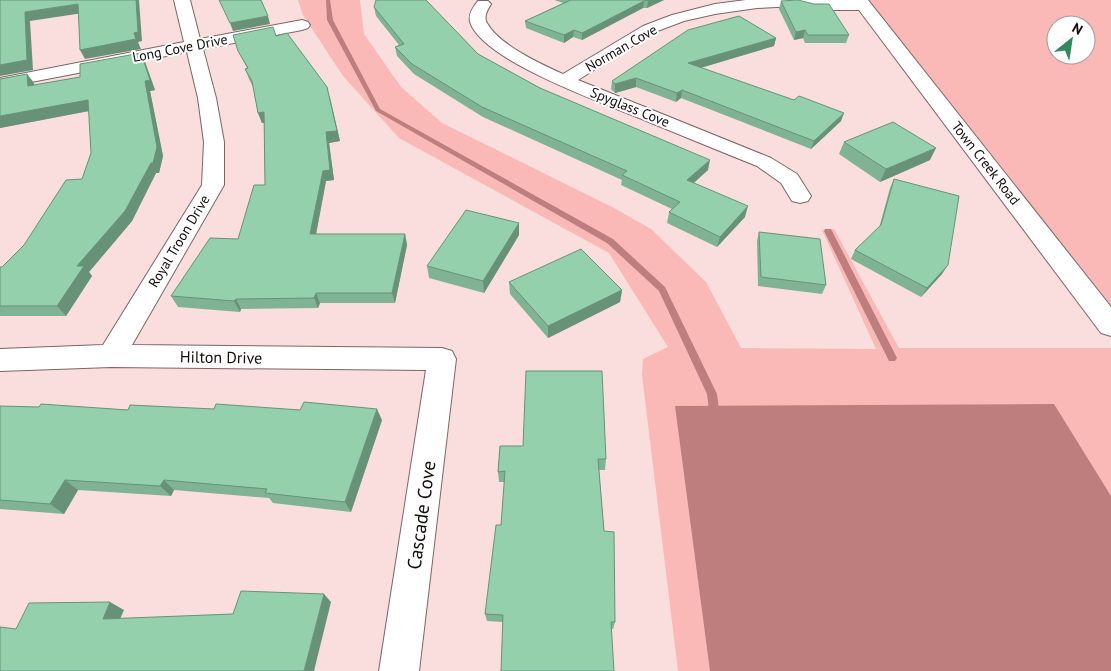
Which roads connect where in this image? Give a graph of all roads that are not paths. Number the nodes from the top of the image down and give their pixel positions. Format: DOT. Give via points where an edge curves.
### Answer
graph roads {
  1 [pos="182,0"];
  2 [pos="798,1"];
  3 [pos="862,2"];
  4 [pos="483,4"];
  5 [pos="302,25"];
  6 [pos="195,45"];
  7 [pos="565,80"];
  8 [pos="0,83"];
  9 [pos="800,196"];
  10 [pos="1111,326"];
  11 [pos="111,356"];
  12 [pos="442,358"];
  13 [pos="0,360"];
  14 [pos="399,671"];
  1 -- 6 [label="street, Royal Troon Drive"];
  2 -- 3 [label="street, Norman Cove" via="812,4"];
  2 -- 7 [label="street, Norman Cove" via="757,3 678,18 649,29"];
  3 -- 10 [label="street, Town Creek Road"];
  4 -- 7 [label="street, Spyglass Cove" via="478,12 479,23 493,38 521,60"];
  5 -- 6 [label="street, Long Cove Drive"];
  6 -- 8 [label="street, Long Cove Drive"];
  6 -- 11 [label="street, Royal Troon Drive" via="214,142 212,185"];
  7 -- 9 [label="street, Spyglass Cove" via="764,162 788,179"];
  11 -- 12 [label="street, Hilton Drive"];
  11 -- 13 [label="street, Hilton Drive"];
  12 -- 14 [label="street, Cascade Cove"];
}
